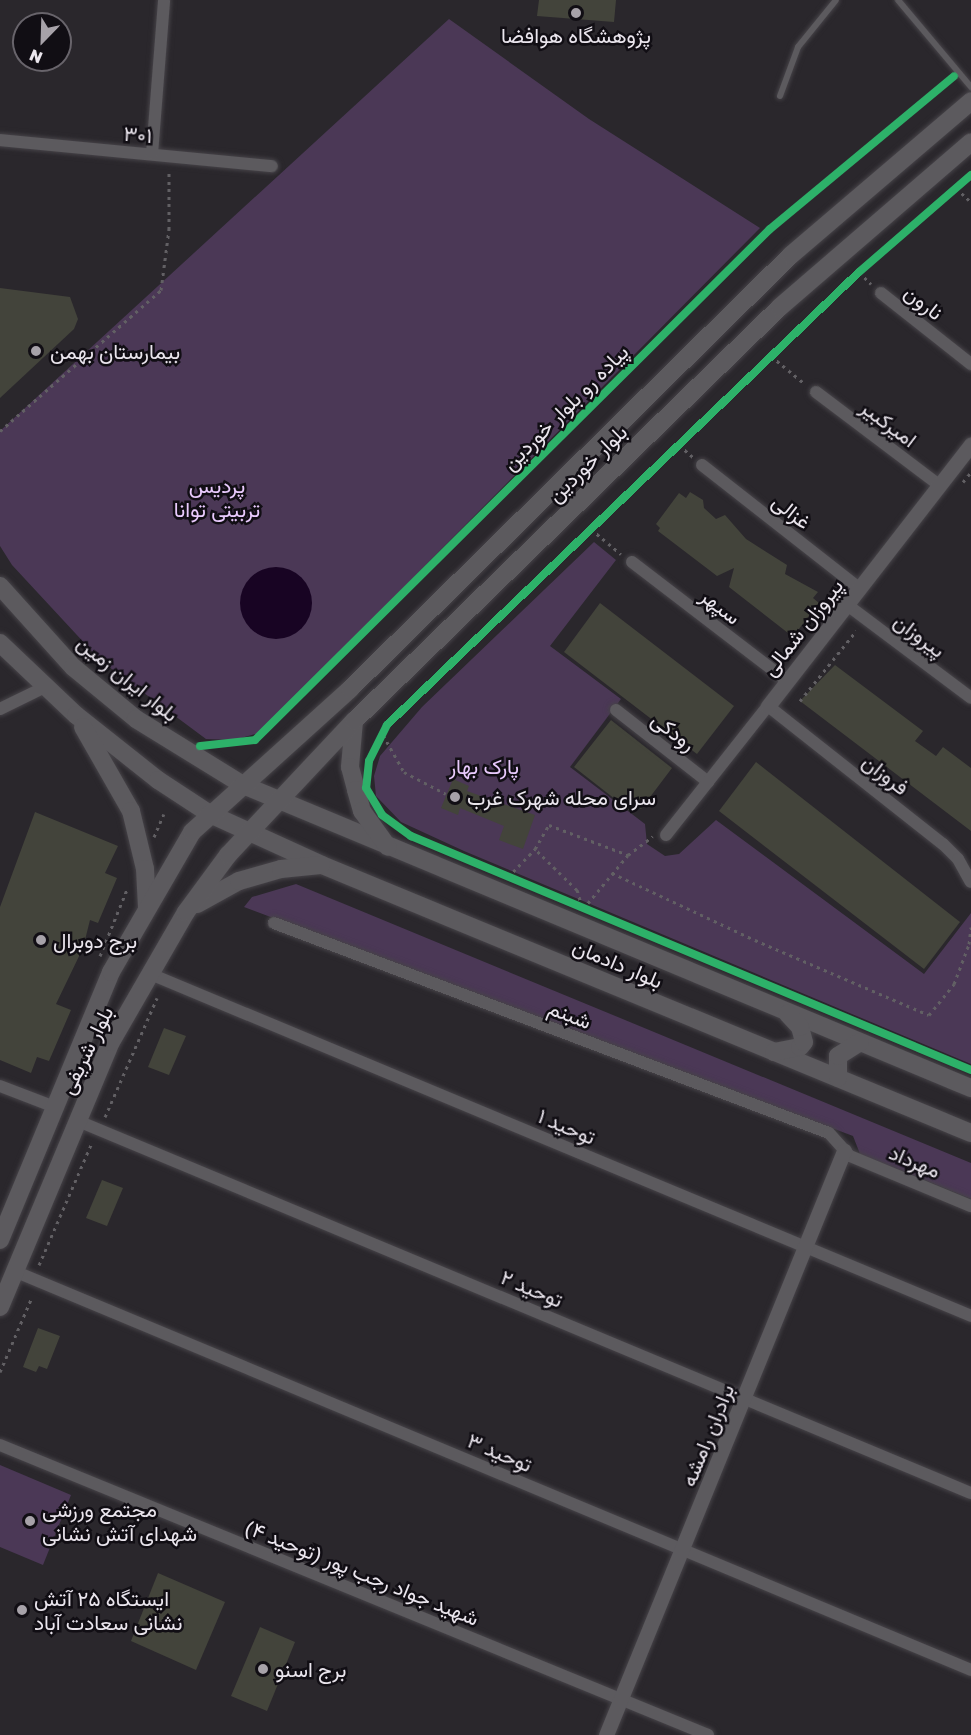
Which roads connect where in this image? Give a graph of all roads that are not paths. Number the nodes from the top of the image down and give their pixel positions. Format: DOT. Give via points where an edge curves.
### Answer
graph roads {
  1 [pos="164,0"];
  2 [pos="836,0"];
  3 [pos="898,0"];
  4 [pos="971,87"];
  5 [pos="780,96"];
  6 [pos="971,101"];
  7 [pos="0,140"];
  8 [pos="971,142"];
  9 [pos="152,154"];
  10 [pos="272,166"];
  11 [pos="881,293"];
  12 [pos="971,364"];
  13 [pos="816,392"];
  14 [pos="971,444"];
  15 [pos="702,465"];
  16 [pos="939,485"];
  17 [pos="632,562"];
  18 [pos="0,586"];
  19 [pos="859,588"];
  20 [pos="846,604"];
  21 [pos="0,643"];
  22 [pos="786,680"];
  23 [pos="43,688"];
  24 [pos="971,698"];
  25 [pos="768,706"];
  26 [pos="0,709"];
  27 [pos="616,710"];
  28 [pos="76,715"];
  29 [pos="354,721"];
  30 [pos="708,783"];
  31 [pos="243,785"];
  32 [pos="277,803"];
  33 [pos="210,814"];
  34 [pos="248,832"];
  35 [pos="666,835"];
  36 [pos="389,848"];
  37 [pos="322,865"];
  38 [pos="971,882"];
  39 [pos="147,908"];
  40 [pos="186,912"];
  41 [pos="274,923"];
  42 [pos="148,973"];
  43 [pos="785,1011"];
  44 [pos="860,1042"];
  45 [pos="774,1052"];
  46 [pos="838,1078"];
  47 [pos="0,1086"];
  48 [pos="971,1088"];
  49 [pos="55,1107"];
  50 [pos="78,1121"];
  51 [pos="971,1133"];
  52 [pos="844,1151"];
  53 [pos="971,1206"];
  54 [pos="0,1240"];
  55 [pos="807,1248"];
  56 [pos="14,1271"];
  57 [pos="0,1307"];
  58 [pos="971,1316"];
  59 [pos="745,1398"];
  60 [pos="0,1445"];
  61 [pos="971,1492"];
  62 [pos="682,1550"];
  63 [pos="971,1670"];
  64 [pos="620,1699"];
  65 [pos="606,1735"];
  66 [pos="708,1735"];
  1 -- 9 [label="street"];
  2 -- 5 [label="lane" via="798,47"];
  3 -- 4 [label="lane"];
  6 -- 31 [label="main road, بلوار خوردین" via="791,255 350,689"];
  7 -- 9 [label="street, ۳۰۱"];
  8 -- 29 [label="main road, بلوار خوردین" via="780,307"];
  9 -- 10 [label="street, ۳۰۱"];
  11 -- 12 [label="street, نارون"];
  13 -- 16 [label="street, امیرکبیر"];
  14 -- 16 [label="street, پیروزان شمالی"];
  15 -- 19 [label="street, غزالی"];
  16 -- 19 [label="street, پیروزان شمالی"];
  17 -- 22 [label="street, سپهر"];
  18 -- 31 [label="main road, بلوار ایران زمین" via="73,666 136,719"];
  19 -- 20 [label="street, پیروزان شمالی"];
  20 -- 22 [label="street, پیروزان شمالی"];
  20 -- 24 [label="street, پیروزان"];
  21 -- 23 [label="main road"];
  22 -- 25 [label="street, پیروزان شمالی"];
  23 -- 26 [label="street"];
  23 -- 28 [label="main road"];
  25 -- 30 [label="street, پیروزان شمالی"];
  25 -- 38 [label="street, فروزان" via="943,844 958,859"];
  27 -- 30 [label="street, رودکی"];
  28 -- 33 [label="main road" via="158,780"];
  28 -- 39 [label="main road" via="130,811 145,869"];
  29 -- 32 [label="main road, بلوار خوردین"];
  29 -- 36 [label="main road" via="350,767 356,790 362,811"];
  30 -- 35 [label="street, پیروزان شمالی"];
  31 -- 32 [label="main road, بلوار ایران زمین"];
  31 -- 33 [label="main road, بلوار خوردین"];
  32 -- 34 [label="main road, بلوار خوردین"];
  32 -- 36 [label="main road, بلوار دادمان"];
  33 -- 34 [label="main road, بلوار دادمان"];
  33 -- 39 [label="main road, بلوار شریفی" via="192,832"];
  34 -- 37 [label="main road, بلوار دادمان"];
  34 -- 40 [label="main road, بلوار شریفی"];
  36 -- 43 [label="main road, بلوار دادمان"];
  37 -- 40 [label="main road" via="281,869 239,881"];
  37 -- 45 [label="main road, بلوار دادمان"];
  39 -- 49 [label="main road, بلوار شریفی" via="111,972"];
  40 -- 42 [label="main road, بلوار شریفی"];
  41 -- 52 [label="street, شبنم" via="829,1133"];
  42 -- 50 [label="main road, بلوار شریفی" via="111,1042"];
  42 -- 55 [label="street, توحید ۱"];
  43 -- 44 [label="main road, بلوار دادمان"];
  43 -- 45 [label="main road" via="800,1027 804,1042 800,1047"];
  44 -- 46 [label="main road" via="838,1056"];
  44 -- 48 [label="main road, بلوار دادمان"];
  45 -- 46 [label="main road, بلوار دادمان"];
  46 -- 51 [label="main road, بلوار دادمان"];
  47 -- 49 [label="street"];
  49 -- 54 [label="main road, بلوار شریفی"];
  50 -- 56 [label="main road, بلوار شریفی"];
  50 -- 59 [label="street, توحید ۲"];
  52 -- 53 [label="street, مهرداد"];
  52 -- 55 [label="street, برادران رامشه"];
  55 -- 58 [label="street, توحید ۱"];
  55 -- 59 [label="street, برادران رامشه"];
  56 -- 57 [label="main road, بلوار شریفی"];
  56 -- 62 [label="street, توحید ۳"];
  59 -- 61 [label="street, توحید ۲"];
  59 -- 62 [label="street, برادران رامشه"];
  60 -- 64 [label="street, شهید جواد رجب پور (توحید ۴)"];
  62 -- 63 [label="street, توحید ۳"];
  62 -- 64 [label="street, برادران رامشه"];
  64 -- 65 [label="street, برادران رامشه"];
  64 -- 66 [label="street, شهید جواد رجب پور (توحید ۴)"];
}
